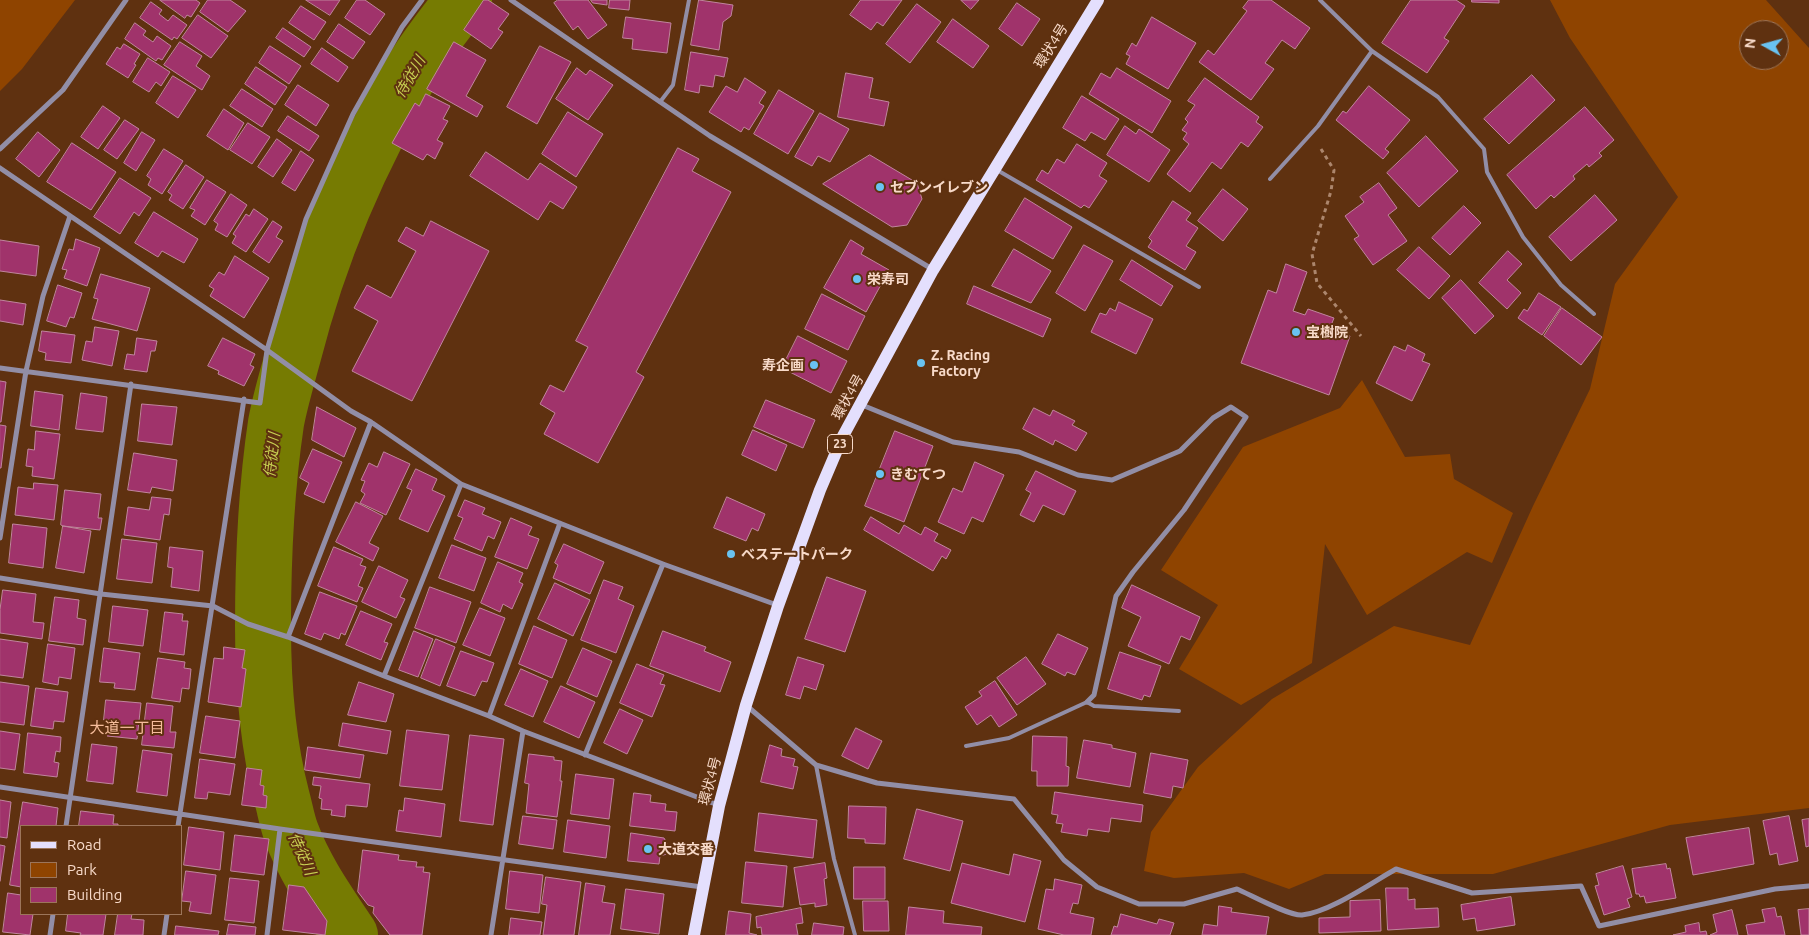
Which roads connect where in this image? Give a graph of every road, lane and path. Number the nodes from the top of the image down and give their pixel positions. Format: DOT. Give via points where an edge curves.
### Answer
graph roads {
  1 [pos="126,0"];
  2 [pos="422,0"];
  3 [pos="511,0"];
  4 [pos="689,0"];
  5 [pos="1098,0"];
  6 [pos="1320,0"];
  7 [pos="1372,51"];
  8 [pos="660,102"];
  9 [pos="1311,134"];
  10 [pos="0,149"];
  11 [pos="0,168"];
  12 [pos="995,169"];
  13 [pos="1270,179"];
  14 [pos="70,216"];
  15 [pos="933,270"];
  16 [pos="1199,288"];
  17 [pos="1594,314"];
  18 [pos="1361,336"];
  19 [pos="267,350"];
  20 [pos="0,368"];
  21 [pos="26,371"];
  22 [pos="131,384"];
  23 [pos="244,399"];
  24 [pos="861,405"];
  25 [pos="371,422"];
  26 [pos="461,484"];
  27 [pos="560,523"];
  28 [pos="0,538"];
  29 [pos="663,564"];
  30 [pos="0,578"];
  31 [pos="101,594"];
  32 [pos="213,606"];
  33 [pos="778,606"];
  34 [pos="288,637"];
  35 [pos="384,676"];
  36 [pos="1088,702"];
  37 [pos="746,705"];
  38 [pos="1179,710"];
  39 [pos="489,716"];
  40 [pos="523,731"];
  41 [pos="966,746"];
  42 [pos="585,755"];
  43 [pos="816,765"];
  44 [pos="0,787"];
  45 [pos="70,798"];
  46 [pos="718,806"];
  47 [pos="180,813"];
  48 [pos="66,825"];
  49 [pos="178,825"];
  50 [pos="280,829"];
  51 [pos="502,860"];
  52 [pos="1809,886"];
  53 [pos="703,888"];
  54 [pos="53,915"];
  55 [pos="167,915"];
  56 [pos="50,935"];
  57 [pos="164,935"];
  58 [pos="267,935"];
  59 [pos="491,935"];
  60 [pos="694,935"];
  61 [pos="855,935"];
  1 -- 10 [label="street" via="63,90"];
  2 -- 19 [label="street" via="402,27 353,114 306,219"];
  3 -- 8 [label="street"];
  4 -- 8 [label="lane" via="673,85"];
  5 -- 12 [label="main road, 環状4号 / 23"];
  6 -- 7 [label="lane"];
  7 -- 9 [label="lane"];
  7 -- 17 [label="lane" via="1438,97 1484,149 1487,172 1523,237 1561,285"];
  8 -- 15 [label="street" via="710,136"];
  9 -- 13 [label="lane"];
  9 -- 18 [label="path" via="1334,170 1332,191 1312,254 1317,283"];
  11 -- 14 [label="street"];
  12 -- 15 [label="main road, 環状4号 / 23"];
  12 -- 16 [label="lane"];
  14 -- 19 [label="street"];
  14 -- 21 [label="street" via="44,296"];
  15 -- 24 [label="main road, 環状4号 / 23"];
  19 -- 23 [label="street" via="260,402"];
  19 -- 25 [label="street"];
  20 -- 21 [label="street"];
  21 -- 22 [label="street"];
  21 -- 28 [label="street"];
  22 -- 23 [label="street"];
  22 -- 31 [label="street"];
  23 -- 32 [label="street"];
  24 -- 33 [label="main road, 環状4号 / 23" via="843,436 824,481"];
  24 -- 36 [label="street" via="953,442 1019,452 1078,476 1112,480 1180,451 1213,418 1231,407 1246,417 1184,510 1116,596 1094,695"];
  25 -- 26 [label="street"];
  25 -- 34 [label="street"];
  26 -- 27 [label="street"];
  26 -- 35 [label="street"];
  27 -- 29 [label="street"];
  27 -- 39 [label="street"];
  29 -- 33 [label="street"];
  29 -- 42 [label="street"];
  30 -- 31 [label="street"];
  31 -- 32 [label="street"];
  31 -- 45 [label="street"];
  32 -- 34 [label="street" via="248,624"];
  32 -- 47 [label="street"];
  33 -- 37 [label="main road, 環状4号 / 23"];
  34 -- 35 [label="street"];
  35 -- 39 [label="street"];
  36 -- 38 [label="lane" via="1094,706"];
  36 -- 41 [label="lane" via="1009,738"];
  37 -- 43 [label="street"];
  37 -- 46 [label="main road, 環状4号 / 23"];
  39 -- 40 [label="street"];
  40 -- 42 [label="street"];
  40 -- 51 [label="street"];
  42 -- 46 [label="street"];
  43 -- 52 [label="street" via="877,783 1014,799 1064,860 1097,887 1140,904 1184,904 1237,889 1273,907 1300,915 1332,906 1396,869 1472,893 1581,886 1599,926 1775,889"];
  43 -- 61 [label="lane" via="834,859"];
  44 -- 45 [label="street"];
  45 -- 47 [label="street"];
  45 -- 48 [label="street"];
  46 -- 53 [label="main road, 環状4号 / 23"];
  47 -- 49 [label="street"];
  47 -- 50 [label="street"];
  50 -- 51 [label="street"];
  50 -- 58 [label="street"];
  51 -- 53 [label="street"];
  51 -- 59 [label="street"];
  53 -- 60 [label="main road, 環状4号 / 23"];
  54 -- 56 [label="street"];
  55 -- 57 [label="street"];
}
